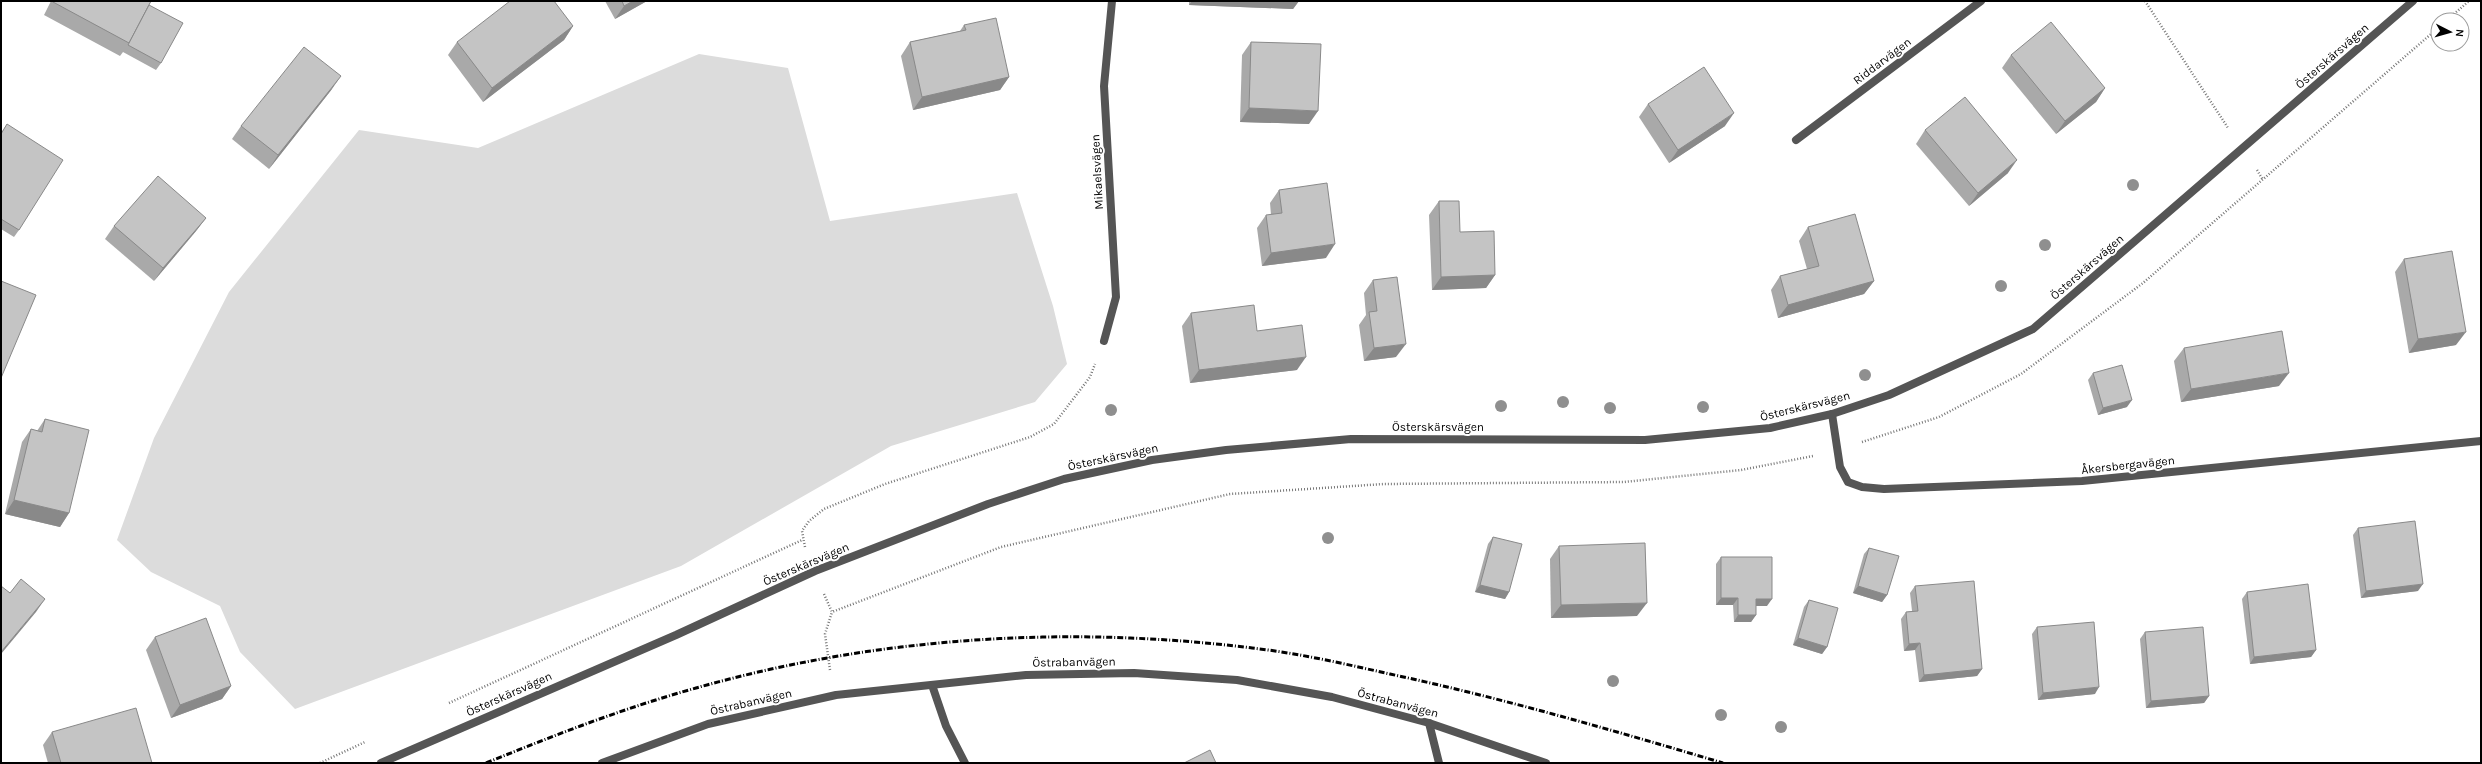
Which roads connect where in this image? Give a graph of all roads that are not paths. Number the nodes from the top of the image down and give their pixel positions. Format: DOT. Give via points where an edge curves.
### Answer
graph roads {
  1 [pos="1112,1"];
  2 [pos="1981,1"];
  3 [pos="2412,1"];
  4 [pos="1796,140"];
  5 [pos="1104,341"];
  6 [pos="1832,414"];
  7 [pos="2481,441"];
  8 [pos="932,685"];
  9 [pos="1429,723"];
  10 [pos="381,763"];
  11 [pos="602,763"];
  12 [pos="965,763"];
  13 [pos="1439,763"];
  14 [pos="1546,763"];
  1 -- 5 [label="street, Mikaelsvägen" via="1104,86 1116,297"];
  2 -- 4 [label="street, Riddarvägen"];
  3 -- 6 [label="street, Österskärsvägen" via="2033,329 1888,395"];
  6 -- 7 [label="street, Åkersbergavägen" via="1840,467 1848,482 1884,490 2082,481"];
  6 -- 10 [label="street, Österskärsvägen" via="1770,428 1645,440 1351,439 1226,450 1152,460 1064,479 996,501 815,571 676,635"];
  8 -- 9 [label="street, Östrabanvägen" via="1026,675 1134,673 1237,680 1332,697"];
  8 -- 11 [label="street, Östrabanvägen" via="836,694 708,724"];
  8 -- 12 [label="street" via="946,726"];
  9 -- 13 [label="street"];
  9 -- 14 [label="street, Östrabanvägen"];
}
